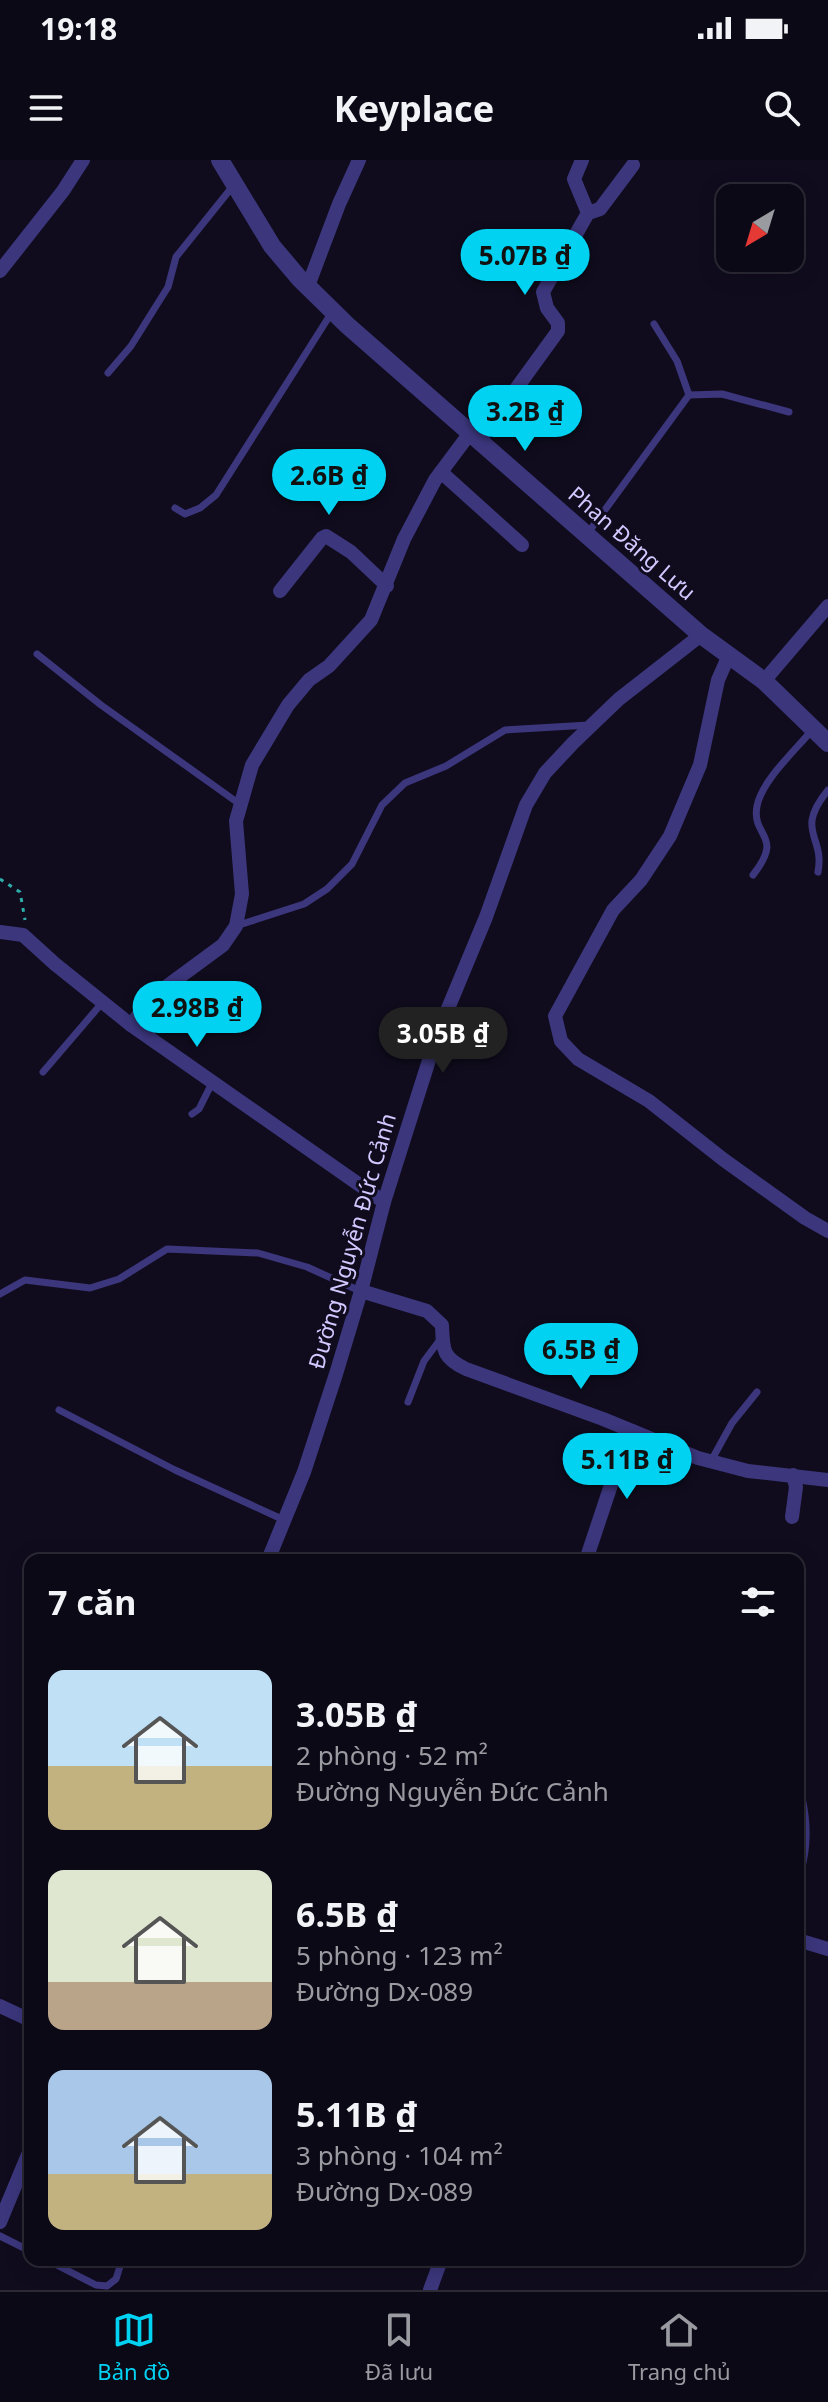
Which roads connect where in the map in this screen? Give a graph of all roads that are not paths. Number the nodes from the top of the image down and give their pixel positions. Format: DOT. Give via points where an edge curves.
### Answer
graph roads {
  1 [pos="83,160"];
  2 [pos="220,160"];
  3 [pos="359,160"];
  4 [pos="582,160"];
  5 [pos="633,165"];
  6 [pos="234,184"];
  7 [pos="588,213"];
  8 [pos="0,271"];
  9 [pos="308,286"];
  10 [pos="333,310"];
  11 [pos="654,324"];
  12 [pos="108,373"];
  13 [pos="689,395"];
  14 [pos="789,412"];
  15 [pos="475,436"];
  16 [pos="441,472"];
  17 [pos="175,508"];
  18 [pos="587,535"];
  19 [pos="522,545"];
  20 [pos="387,586"];
  21 [pos="280,591"];
  22 [pos="828,606"];
  23 [pos="701,635"];
  24 [pos="37,654"];
  25 [pos="729,655"];
  26 [pos="764,681"];
  27 [pos="591,725"];
  28 [pos="814,729"];
  29 [pos="828,743"];
  30 [pos="828,790"];
  31 [pos="241,805"];
  32 [pos="818,872"];
  33 [pos="753,875"];
  34 [pos="236,926"];
  35 [pos="0,932"];
  36 [pos="102,1003"];
  37 [pos="131,1025"];
  38 [pos="43,1072"];
  39 [pos="212,1083"];
  40 [pos="192,1114"];
  41 [pos="384,1202"];
  42 [pos="828,1231"];
  43 [pos="361,1291"];
  44 [pos="0,1294"];
  45 [pos="443,1336"];
  46 [pos="757,1392"];
  47 [pos="408,1402"];
  48 [pos="59,1410"];
  49 [pos="632,1431"];
  50 [pos="711,1461"];
  51 [pos="793,1475"];
  52 [pos="828,1480"];
  53 [pos="792,1517"];
  54 [pos="284,1520"];
  55 [pos="270,1554"];
  56 [pos="588,1554"];
  57 [pos="804,1942"];
  58 [pos="828,1949"];
  59 [pos="0,2006"];
  60 [pos="24,2017"];
  61 [pos="24,2164"];
  62 [pos="0,2222"];
  63 [pos="0,2236"];
  64 [pos="24,2248"];
  65 [pos="59,2266"];
  66 [pos="120,2266"];
  67 [pos="439,2266"];
  68 [pos="430,2290"];
  1 -- 8 [label="street"];
  2 -- 6 [label="street, Phan Đăng Lưu"];
  3 -- 9 [label="street"];
  4 -- 7 [label="street" via="574,179"];
  5 -- 7 [label="street" via="600,209"];
  6 -- 9 [label="street, Phan Đăng Lưu" via="272,246"];
  6 -- 12 [label="lane" via="176,257 168,287"];
  7 -- 15 [label="street" via="543,292 558,331"];
  9 -- 10 [label="street, Phan Đăng Lưu"];
  10 -- 15 [label="street, Phan Đăng Lưu"];
  10 -- 17 [label="lane" via="216,495 185,514"];
  11 -- 13 [label="lane" via="677,361"];
  13 -- 14 [label="lane" via="722,394"];
  13 -- 18 [label="lane"];
  15 -- 16 [label="street"];
  15 -- 18 [label="street, Phan Đăng Lưu"];
  16 -- 19 [label="street"];
  16 -- 20 [label="street" via="404,539"];
  18 -- 23 [label="street, Phan Đăng Lưu"];
  20 -- 21 [label="street" via="326,536"];
  20 -- 31 [label="street" via="371,620 288,705 252,765"];
  22 -- 26 [label="street"];
  23 -- 25 [label="street, Phan Đăng Lưu"];
  23 -- 27 [label="street, Đường Nguyễn Đức Cảnh"];
  24 -- 31 [label="lane"];
  25 -- 26 [label="street, Phan Đăng Lưu"];
  25 -- 42 [label="street" via="718,680 700,765 670,836 613,910 555,1016 561,1041 578,1059 649,1101"];
  26 -- 28 [label="street, Phan Đăng Lưu"];
  27 -- 34 [label="lane" via="505,730 446,766 405,783 382,805 352,864 327,889 304,904"];
  27 -- 41 [label="street, Đường Nguyễn Đức Cảnh" via="545,773 526,805 437,1035"];
  28 -- 29 [label="street, Phan Đăng Lưu"];
  28 -- 33 [label="lane" via="767,783 757,806 768,851"];
  30 -- 32 [label="lane" via="816,805 811,826"];
  31 -- 34 [label="street" via="236,821 242,894"];
  34 -- 37 [label="street" via="223,945 151,998"];
  35 -- 36 [label="street" via="23,935"];
  36 -- 37 [label="street"];
  36 -- 38 [label="lane"];
  37 -- 39 [label="street"];
  39 -- 40 [label="lane"];
  39 -- 41 [label="street"];
  41 -- 43 [label="street, Đường Nguyễn Đức Cảnh"];
  43 -- 44 [label="lane" via="258,1253 167,1249 119,1279 90,1288 25,1280"];
  43 -- 45 [label="street" via="427,1311 442,1325"];
  43 -- 54 [label="street, Đường Nguyễn Đức Cảnh"];
  45 -- 47 [label="lane" via="424,1361"];
  45 -- 49 [label="street" via="450,1362"];
  46 -- 50 [label="lane"];
  48 -- 54 [label="lane"];
  49 -- 50 [label="street"];
  49 -- 56 [label="street"];
  50 -- 51 [label="street"];
  51 -- 52 [label="street"];
  51 -- 53 [label="street"];
  54 -- 55 [label="street, Đường Nguyễn Đức Cảnh"];
  57 -- 58 [label="street"];
  59 -- 60 [label="street"];
  61 -- 62 [label="street"];
  63 -- 64 [label="lane"];
  65 -- 66 [label="lane" via="107,2286"];
  67 -- 68 [label="street"];
}
